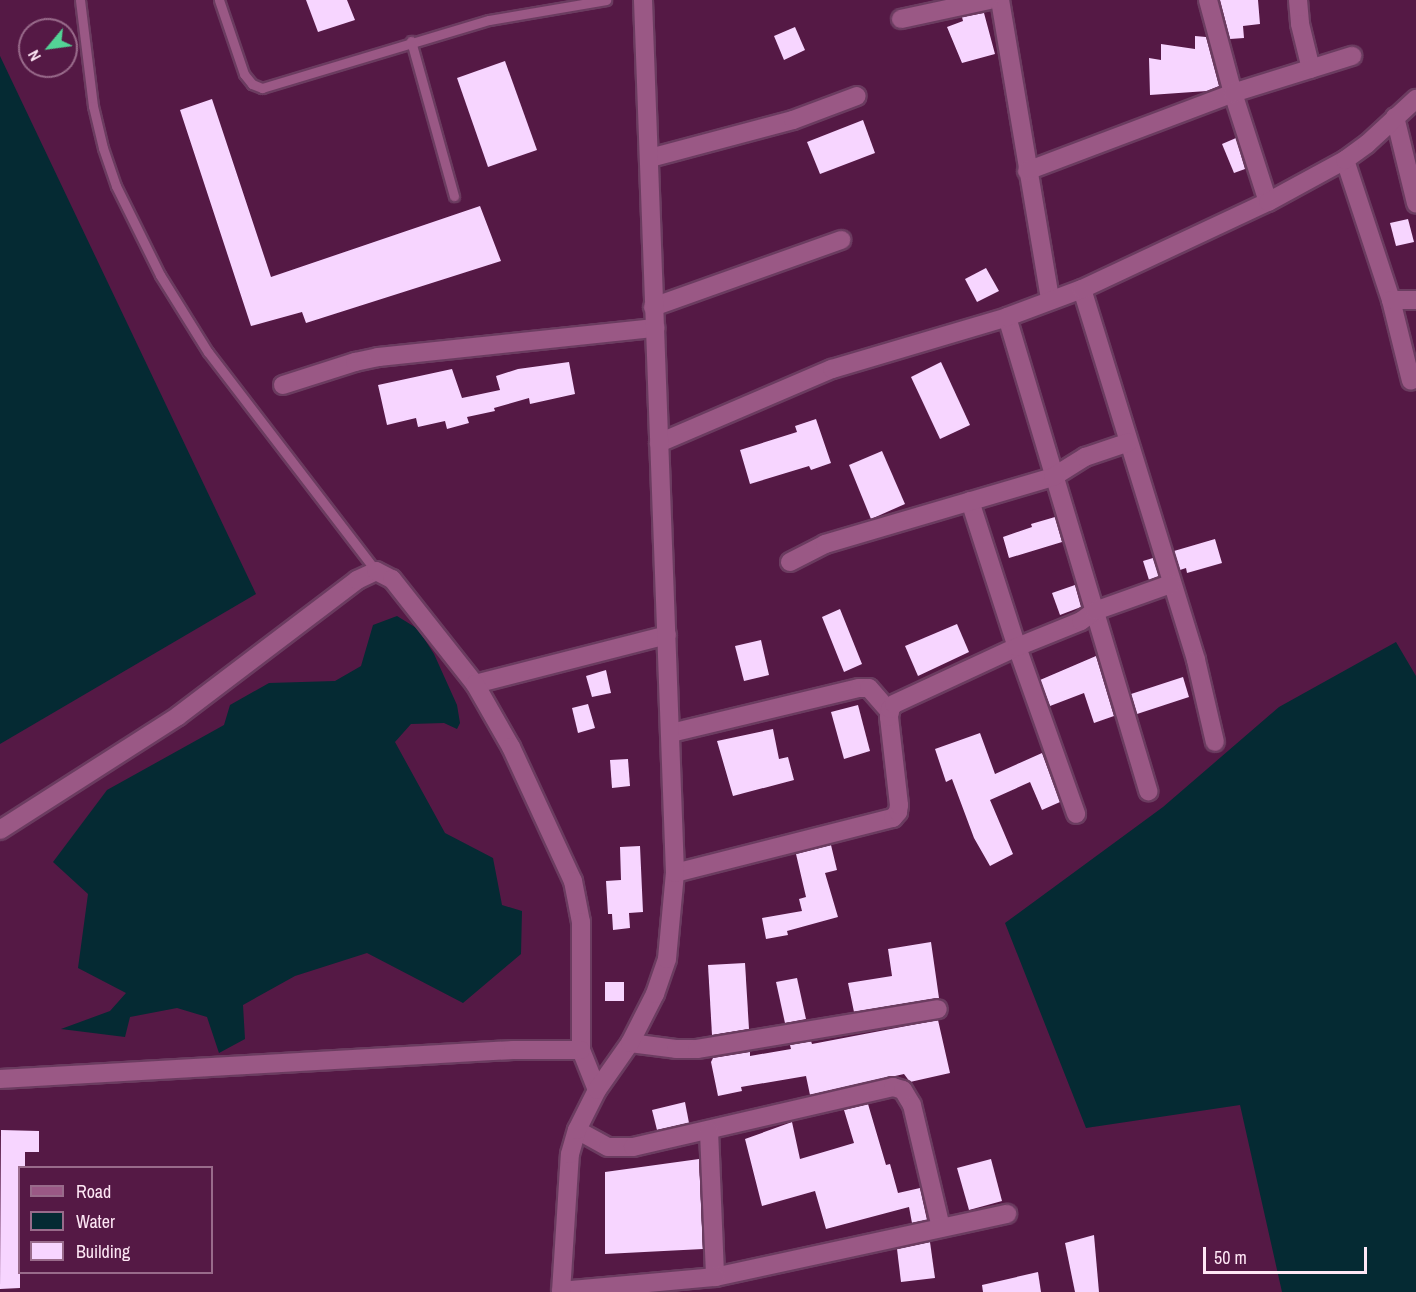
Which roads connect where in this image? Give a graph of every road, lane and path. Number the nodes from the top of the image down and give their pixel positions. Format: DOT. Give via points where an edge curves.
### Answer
graph roads {
  1 [pos="80,0"];
  2 [pos="219,0"];
  3 [pos="606,0"];
  4 [pos="643,0"];
  5 [pos="989,0"];
  6 [pos="1000,0"];
  7 [pos="1208,0"];
  8 [pos="1298,0"];
  9 [pos="901,19"];
  10 [pos="411,41"];
  11 [pos="1353,56"];
  12 [pos="1311,69"];
  13 [pos="1233,93"];
  14 [pos="857,96"];
  15 [pos="1416,99"];
  16 [pos="1395,117"];
  17 [pos="650,158"];
  18 [pos="1345,160"];
  19 [pos="1027,171"];
  20 [pos="454,196"];
  21 [pos="1268,202"];
  22 [pos="1416,203"];
  23 [pos="841,240"];
  24 [pos="1082,288"];
  25 [pos="1050,299"];
  26 [pos="1391,300"];
  27 [pos="1416,300"];
  28 [pos="654,307"];
  29 [pos="1007,317"];
  30 [pos="655,328"];
  31 [pos="1411,381"];
  32 [pos="283,385"];
  33 [pos="1129,442"];
  34 [pos="659,443"];
  35 [pos="1053,477"];
  36 [pos="970,501"];
  37 [pos="790,562"];
  38 [pos="376,571"];
  39 [pos="1171,584"];
  40 [pos="1095,611"];
  41 [pos="668,635"];
  42 [pos="1017,647"];
  43 [pos="475,684"];
  44 [pos="890,712"];
  45 [pos="670,733"];
  46 [pos="1215,742"];
  47 [pos="1148,790"];
  48 [pos="1076,814"];
  49 [pos="0,830"];
  50 [pos="675,873"];
  51 [pos="938,1009"];
  52 [pos="630,1043"];
  53 [pos="581,1050"];
  54 [pos="0,1079"];
  55 [pos="597,1090"];
  56 [pos="577,1130"];
  57 [pos="709,1131"];
  58 [pos="1007,1214"];
  59 [pos="941,1228"];
  60 [pos="714,1277"];
  61 [pos="561,1291"];
  1 -- 38 [label="lane" via="93,106 103,148 116,186 160,275 208,352"];
  2 -- 10 [label="lane" via="244,74 262,88"];
  3 -- 10 [label="lane" via="489,20"];
  4 -- 17 [label="street"];
  5 -- 9 [label="street"];
  6 -- 19 [label="street"];
  7 -- 13 [label="street"];
  8 -- 12 [label="street"];
  10 -- 20 [label="lane"];
  11 -- 12 [label="street"];
  12 -- 13 [label="street"];
  13 -- 19 [label="street"];
  13 -- 21 [label="street"];
  14 -- 17 [label="street" via="793,120"];
  15 -- 16 [label="street"];
  16 -- 18 [label="street"];
  16 -- 22 [label="street"];
  17 -- 28 [label="street"];
  18 -- 21 [label="street"];
  18 -- 26 [label="street"];
  19 -- 25 [label="street"];
  21 -- 24 [label="street"];
  23 -- 28 [label="street"];
  24 -- 25 [label="street"];
  24 -- 33 [label="street"];
  25 -- 29 [label="street"];
  26 -- 27 [label="street"];
  26 -- 31 [label="street"];
  28 -- 30 [label="street"];
  29 -- 34 [label="street" via="832,369"];
  29 -- 35 [label="street"];
  30 -- 32 [label="street" via="378,357"];
  30 -- 34 [label="street"];
  33 -- 35 [label="street" via="1085,457"];
  33 -- 39 [label="street"];
  34 -- 41 [label="street"];
  35 -- 36 [label="street"];
  35 -- 40 [label="street"];
  36 -- 37 [label="street" via="825,544"];
  36 -- 42 [label="street"];
  38 -- 43 [label="street" via="392,579"];
  38 -- 49 [label="street" via="357,580 178,716"];
  39 -- 40 [label="street"];
  39 -- 46 [label="street" via="1196,660"];
  40 -- 42 [label="street" via="1081,621"];
  40 -- 47 [label="street"];
  41 -- 43 [label="street"];
  41 -- 45 [label="street"];
  42 -- 44 [label="street" via="904,698"];
  42 -- 48 [label="street"];
  43 -- 53 [label="street" via="511,747 576,891 581,922"];
  44 -- 45 [label="street" via="869,688 859,688"];
  44 -- 50 [label="street" via="899,805 892,818"];
  45 -- 50 [label="street"];
  50 -- 52 [label="street" via="666,959 655,993"];
  51 -- 52 [label="street" via="697,1049"];
  52 -- 55 [label="street"];
  53 -- 54 [label="street" via="513,1050"];
  53 -- 55 [label="street"];
  55 -- 56 [label="street"];
  56 -- 57 [label="street" via="609,1147 633,1147"];
  56 -- 61 [label="street" via="570,1155"];
  57 -- 59 [label="street" via="884,1087 903,1090 912,1105"];
  57 -- 60 [label="street"];
  58 -- 59 [label="street"];
  59 -- 60 [label="street"];
  60 -- 61 [label="street"];
}
